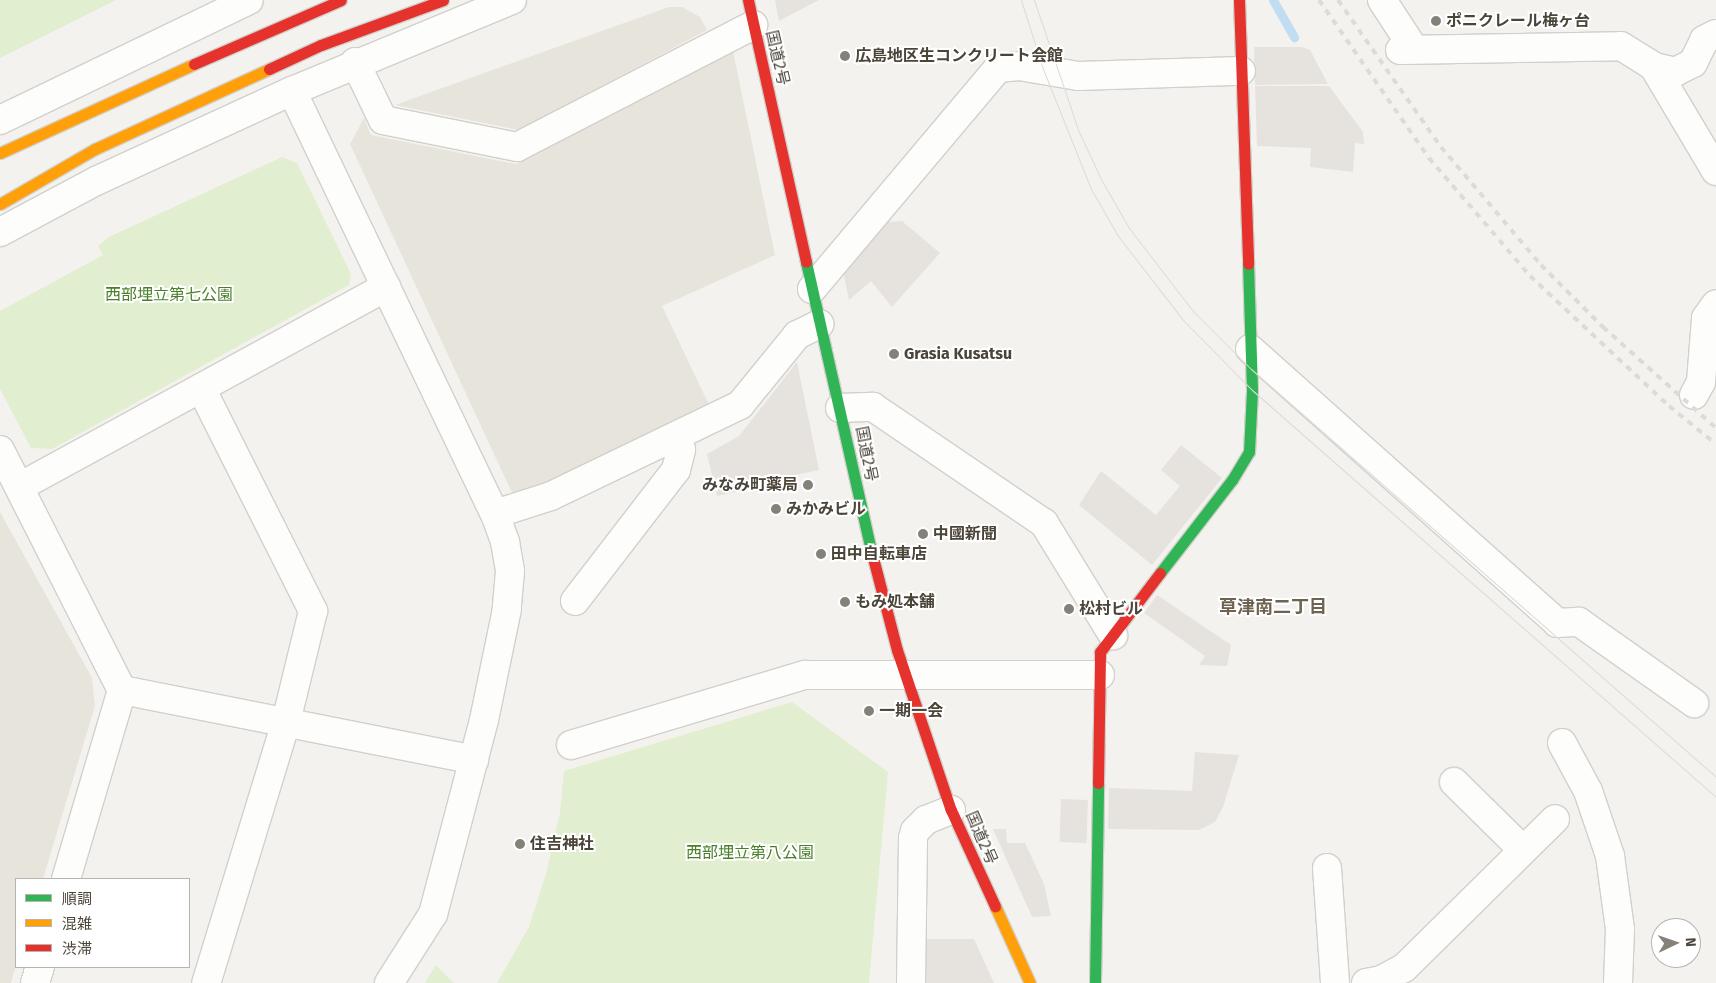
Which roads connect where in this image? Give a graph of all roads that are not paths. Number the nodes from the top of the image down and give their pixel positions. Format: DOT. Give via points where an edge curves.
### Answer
graph roads {
  1 [pos="249,0"];
  2 [pos="341,0"];
  3 [pos="443,0"];
  4 [pos="512,0"];
  5 [pos="1239,0"];
  6 [pos="1382,0"];
  7 [pos="750,13"];
  8 [pos="1716,34"];
  9 [pos="355,62"];
  10 [pos="1654,67"];
  11 [pos="1241,71"];
  12 [pos="292,91"];
  13 [pos="0,120"];
  14 [pos="0,153"];
  15 [pos="1716,171"];
  16 [pos="0,204"];
  17 [pos="0,232"];
  18 [pos="386,288"];
  19 [pos="812,289"];
  20 [pos="1716,304"];
  21 [pos="820,324"];
  22 [pos="1250,349"];
  23 [pos="201,388"];
  24 [pos="1694,395"];
  25 [pos="840,408"];
  26 [pos="676,436"];
  27 [pos="0,450"];
  28 [pos="21,486"];
  29 [pos="495,514"];
  30 [pos="575,601"];
  31 [pos="1113,635"];
  32 [pos="905,675"];
  33 [pos="1100,675"];
  34 [pos="122,690"];
  35 [pos="1694,703"];
  36 [pos="286,722"];
  37 [pos="1562,743"];
  38 [pos="571,745"];
  39 [pos="474,760"];
  40 [pos="1454,782"];
  41 [pos="951,810"];
  42 [pos="1555,819"];
  43 [pos="1522,849"];
  44 [pos="1327,868"];
  45 [pos="66,878"];
  46 [pos="40,968"];
  47 [pos="35,983"];
  48 [pos="206,983"];
  49 [pos="389,983"];
  50 [pos="911,983"];
  51 [pos="1030,983"];
  52 [pos="1095,983"];
  53 [pos="1334,983"];
  54 [pos="1366,983"];
  55 [pos="1618,983"];
  1 -- 13 [label="street"];
  2 -- 14 [label="main road"];
  3 -- 16 [label="main road" via="321,44 95,149"];
  4 -- 9 [label="street"];
  5 -- 11 [label="main road"];
  6 -- 10 [label="street" via="1407,50 1621,46"];
  7 -- 9 [label="street" via="517,147 383,120"];
  7 -- 19 [label="main road, 国道2号"];
  8 -- 10 [label="street" via="1704,40 1693,63 1675,72"];
  9 -- 12 [label="street"];
  10 -- 15 [label="street"];
  11 -- 19 [label="street" via="1078,76 1019,66 998,68"];
  11 -- 22 [label="main road"];
  12 -- 17 [label="street" via="96,181"];
  12 -- 18 [label="street"];
  18 -- 23 [label="street"];
  18 -- 29 [label="street"];
  19 -- 21 [label="main road, 国道2号"];
  20 -- 24 [label="street" via="1706,318 1701,382"];
  21 -- 25 [label="main road, 国道2号"];
  21 -- 26 [label="street" via="797,335 740,405"];
  22 -- 31 [label="main road" via="1251,435 1242,466"];
  22 -- 35 [label="street" via="1557,622 1579,622"];
  23 -- 28 [label="street"];
  23 -- 36 [label="street" via="313,611"];
  25 -- 31 [label="street" via="873,407 1044,523"];
  25 -- 32 [label="main road, 国道2号" via="865,529"];
  26 -- 29 [label="street" via="551,496"];
  26 -- 30 [label="street" via="681,450 676,470"];
  27 -- 28 [label="street"];
  28 -- 34 [label="street"];
  29 -- 39 [label="street" via="506,542 510,571 507,609"];
  31 -- 33 [label="main road" via="1100,652"];
  32 -- 33 [label="street"];
  32 -- 38 [label="street" via="805,675"];
  32 -- 41 [label="main road, 国道2号"];
  33 -- 52 [label="main road"];
  34 -- 36 [label="street"];
  34 -- 45 [label="street"];
  36 -- 39 [label="street"];
  36 -- 48 [label="street"];
  37 -- 55 [label="street" via="1587,792 1610,856 1620,929"];
  39 -- 49 [label="street" via="433,914"];
  40 -- 43 [label="street"];
  41 -- 50 [label="street" via="926,820 913,838"];
  41 -- 51 [label="main road, 国道2号"];
  42 -- 43 [label="street"];
  43 -- 54 [label="street" via="1404,968 1381,980"];
  44 -- 53 [label="street"];
  46 -- 47 [label="street"];
}
